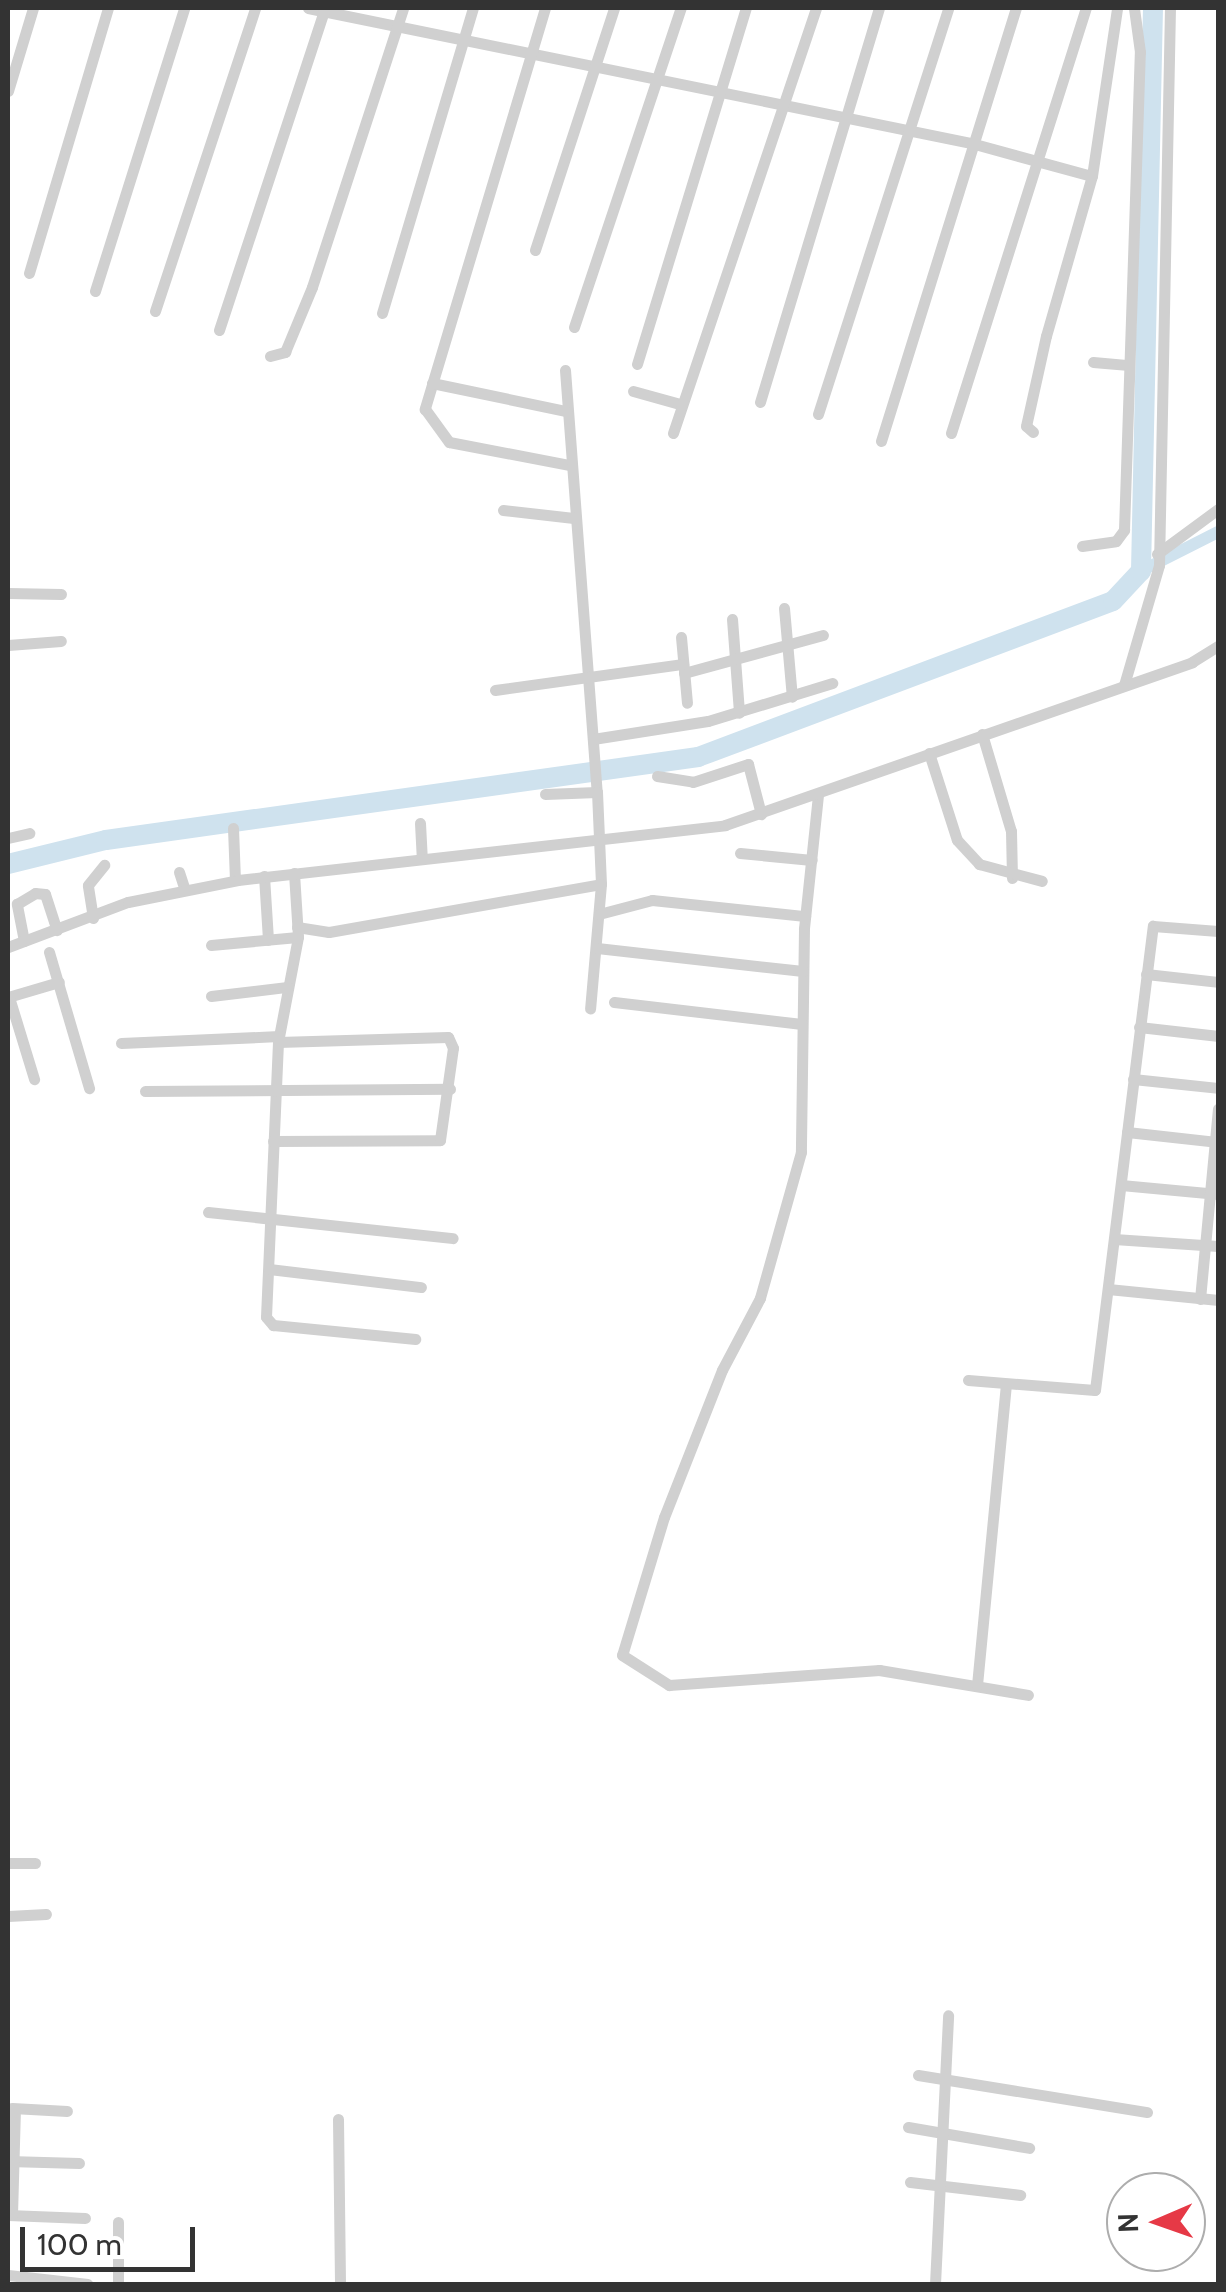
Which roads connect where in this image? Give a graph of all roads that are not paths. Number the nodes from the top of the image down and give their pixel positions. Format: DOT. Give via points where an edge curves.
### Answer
graph roads {
  1 [pos="33,8"];
  2 [pos="108,8"];
  3 [pos="184,8"];
  4 [pos="255,8"];
  5 [pos="308,8"];
  6 [pos="403,8"];
  7 [pos="474,8"];
  8 [pos="544,8"];
  9 [pos="614,8"];
  10 [pos="681,8"];
  11 [pos="746,8"];
  12 [pos="816,8"];
  13 [pos="880,8"];
  14 [pos="948,8"];
  15 [pos="1016,8"];
  16 [pos="1086,8"];
  17 [pos="1118,8"];
  18 [pos="1134,8"];
  19 [pos="1170,8"];
  20 [pos="324,9"];
  21 [pos="397,26"];
  22 [pos="463,41"];
  23 [pos="530,56"];
  24 [pos="596,70"];
  25 [pos="658,82"];
  26 [pos="8,92"];
  27 [pos="719,96"];
  28 [pos="784,103"];
  29 [pos="846,120"];
  30 [pos="908,130"];
  31 [pos="971,143"];
  32 [pos="1034,164"];
  33 [pos="1092,176"];
  34 [pos="536,250"];
  35 [pos="29,273"];
  36 [pos="95,292"];
  37 [pos="155,311"];
  38 [pos="382,313"];
  39 [pos="574,327"];
  40 [pos="219,330"];
  41 [pos="270,356"];
  42 [pos="1094,362"];
  43 [pos="637,364"];
  44 [pos="1129,365"];
  45 [pos="565,370"];
  46 [pos="432,383"];
  47 [pos="633,391"];
  48 [pos="760,402"];
  49 [pos="680,404"];
  50 [pos="566,412"];
  51 [pos="818,414"];
  52 [pos="1033,432"];
  53 [pos="673,433"];
  54 [pos="951,433"];
  55 [pos="881,441"];
  56 [pos="570,465"];
  57 [pos="1218,509"];
  58 [pos="503,510"];
  59 [pos="574,518"];
  60 [pos="1082,546"];
  61 [pos="1158,560"];
  62 [pos="8,593"];
  63 [pos="61,594"];
  64 [pos="784,608"];
  65 [pos="732,620"];
  66 [pos="823,634"];
  67 [pos="681,637"];
  68 [pos="61,641"];
  69 [pos="8,645"];
  70 [pos="787,645"];
  71 [pos="1218,646"];
  72 [pos="735,659"];
  73 [pos="684,669"];
  74 [pos="588,676"];
  75 [pos="832,683"];
  76 [pos="1124,685"];
  77 [pos="495,690"];
  78 [pos="792,697"];
  79 [pos="687,703"];
  80 [pos="740,713"];
  81 [pos="982,734"];
  82 [pos="594,742"];
  83 [pos="929,753"];
  84 [pos="657,776"];
  85 [pos="597,785"];
  86 [pos="545,794"];
  87 [pos="818,795"];
  88 [pos="761,814"];
  89 [pos="420,823"];
  90 [pos="233,828"];
  91 [pos="30,833"];
  92 [pos="8,838"];
  93 [pos="600,838"];
  94 [pos="740,853"];
  95 [pos="422,856"];
  96 [pos="812,860"];
  97 [pos="104,865"];
  98 [pos="180,872"];
  99 [pos="294,873"];
  100 [pos="264,876"];
  101 [pos="1012,878"];
  102 [pos="235,880"];
  103 [pos="1042,881"];
  104 [pos="601,884"];
  105 [pos="184,890"];
  106 [pos="600,914"];
  107 [pos="805,916"];
  108 [pos="92,918"];
  109 [pos="57,930"];
  110 [pos="1218,930"];
  111 [pos="297,932"];
  112 [pos="268,940"];
  113 [pos="24,941"];
  114 [pos="211,946"];
  115 [pos="8,947"];
  116 [pos="597,948"];
  117 [pos="49,952"];
  118 [pos="803,971"];
  119 [pos="1146,974"];
  120 [pos="58,982"];
  121 [pos="1218,982"];
  122 [pos="287,988"];
  123 [pos="211,996"];
  124 [pos="8,997"];
  125 [pos="614,1002"];
  126 [pos="590,1010"];
  127 [pos="802,1024"];
  128 [pos="1140,1027"];
  129 [pos="1218,1036"];
  130 [pos="278,1039"];
  131 [pos="121,1043"];
  132 [pos="34,1079"];
  133 [pos="1133,1079"];
  134 [pos="90,1088"];
  135 [pos="276,1088"];
  136 [pos="1218,1088"];
  137 [pos="450,1089"];
  138 [pos="145,1091"];
  139 [pos="1218,1109"];
  140 [pos="1127,1132"];
  141 [pos="274,1141"];
  142 [pos="1217,1142"];
  143 [pos="1121,1185"];
  144 [pos="1214,1193"];
  145 [pos="208,1212"];
  146 [pos="270,1218"];
  147 [pos="453,1238"];
  148 [pos="1114,1239"];
  149 [pos="1212,1246"];
  150 [pos="268,1269"];
  151 [pos="421,1287"];
  152 [pos="1108,1289"];
  153 [pos="1200,1298"];
  154 [pos="1218,1300"];
  155 [pos="416,1339"];
  156 [pos="968,1380"];
  157 [pos="1006,1384"];
  158 [pos="977,1685"];
  159 [pos="1028,1695"];
  160 [pos="8,1863"];
  161 [pos="35,1863"];
  162 [pos="46,1914"];
  163 [pos="8,1916"];
  164 [pos="948,2015"];
  165 [pos="918,2075"];
  166 [pos="945,2079"];
  167 [pos="11,2108"];
  168 [pos="67,2110"];
  169 [pos="1147,2112"];
  170 [pos="338,2119"];
  171 [pos="908,2127"];
  172 [pos="942,2131"];
  173 [pos="1029,2148"];
  174 [pos="10,2161"];
  175 [pos="79,2163"];
  176 [pos="910,2182"];
  177 [pos="940,2185"];
  178 [pos="1020,2195"];
  179 [pos="10,2215"];
  180 [pos="84,2218"];
  181 [pos="118,2222"];
  182 [pos="8,2275"];
  183 [pos="87,2284"];
  184 [pos="118,2284"];
  185 [pos="340,2284"];
  186 [pos="935,2284"];
  1 -- 26 [label="street"];
  2 -- 35 [label="street"];
  3 -- 36 [label="street"];
  4 -- 37 [label="street"];
  5 -- 20 [label="street"];
  6 -- 21 [label="street"];
  7 -- 22 [label="street"];
  8 -- 23 [label="street"];
  9 -- 24 [label="street"];
  10 -- 25 [label="street"];
  11 -- 27 [label="street"];
  12 -- 28 [label="street"];
  13 -- 29 [label="street"];
  14 -- 30 [label="street"];
  15 -- 31 [label="street"];
  16 -- 32 [label="street"];
  17 -- 33 [label="street"];
  18 -- 44 [label="street" via="1140,52"];
  19 -- 61 [label="street"];
  20 -- 21 [label="street"];
  20 -- 40 [label="street"];
  21 -- 22 [label="street"];
  21 -- 41 [label="street" via="312,288 285,352"];
  22 -- 23 [label="street"];
  22 -- 38 [label="street"];
  23 -- 24 [label="street"];
  23 -- 46 [label="street"];
  24 -- 25 [label="street"];
  24 -- 34 [label="street"];
  25 -- 27 [label="street"];
  25 -- 39 [label="street"];
  27 -- 28 [label="street"];
  27 -- 43 [label="street"];
  28 -- 29 [label="street"];
  28 -- 49 [label="street"];
  29 -- 30 [label="street"];
  29 -- 48 [label="street"];
  30 -- 31 [label="street"];
  30 -- 51 [label="street"];
  31 -- 32 [label="street"];
  31 -- 55 [label="street"];
  32 -- 33 [label="street"];
  32 -- 54 [label="street"];
  33 -- 52 [label="street" via="1046,336 1026,426"];
  42 -- 44 [label="street"];
  44 -- 60 [label="street" via="1124,530 1116,541"];
  45 -- 50 [label="street"];
  46 -- 50 [label="street"];
  46 -- 56 [label="street" via="425,414 449,442"];
  47 -- 49 [label="street"];
  49 -- 53 [label="street"];
  50 -- 56 [label="street"];
  56 -- 59 [label="street"];
  57 -- 61 [label="street"];
  58 -- 59 [label="street"];
  59 -- 74 [label="street"];
  61 -- 76 [label="street"];
  62 -- 63 [label="street"];
  64 -- 70 [label="street"];
  65 -- 72 [label="street"];
  66 -- 70 [label="street"];
  67 -- 73 [label="street"];
  68 -- 69 [label="street"];
  70 -- 72 [label="street"];
  70 -- 78 [label="street"];
  71 -- 76 [label="street"];
  72 -- 73 [label="street"];
  72 -- 80 [label="street"];
  73 -- 74 [label="street"];
  73 -- 79 [label="street"];
  74 -- 77 [label="street"];
  74 -- 82 [label="street"];
  75 -- 78 [label="street"];
  76 -- 81 [label="street"];
  78 -- 80 [label="street"];
  80 -- 82 [label="street"];
  81 -- 83 [label="street"];
  81 -- 101 [label="street" via="1011,831"];
  82 -- 85 [label="street"];
  83 -- 87 [label="street"];
  83 -- 101 [label="street" via="957,840 985,869"];
  84 -- 88 [label="street" via="693,782 748,764"];
  85 -- 86 [label="street"];
  85 -- 93 [label="street"];
  87 -- 88 [label="street"];
  87 -- 96 [label="street"];
  88 -- 93 [label="street" via="671,836"];
  89 -- 95 [label="street"];
  90 -- 102 [label="street"];
  91 -- 92 [label="street"];
  93 -- 95 [label="street"];
  93 -- 104 [label="street"];
  94 -- 96 [label="street"];
  95 -- 99 [label="street"];
  96 -- 107 [label="street"];
  97 -- 108 [label="street" via="88,884"];
  98 -- 105 [label="street"];
  99 -- 100 [label="street"];
  99 -- 111 [label="street"];
  100 -- 102 [label="street"];
  100 -- 112 [label="street"];
  101 -- 103 [label="street"];
  102 -- 105 [label="street"];
  104 -- 106 [label="street"];
  104 -- 111 [label="street"];
  105 -- 108 [label="street"];
  106 -- 107 [label="street" via="652,900"];
  106 -- 116 [label="street"];
  107 -- 118 [label="street"];
  108 -- 109 [label="street"];
  109 -- 113 [label="street"];
  109 -- 113 [label="street" via="45,894 36,893 17,904"];
  110 -- 119 [label="street" via="1152,926"];
  111 -- 112 [label="street"];
  111 -- 122 [label="street"];
  112 -- 114 [label="street"];
  113 -- 115 [label="street"];
  116 -- 118 [label="street"];
  116 -- 126 [label="street"];
  117 -- 120 [label="street"];
  118 -- 127 [label="street"];
  119 -- 121 [label="street"];
  119 -- 128 [label="street"];
  120 -- 124 [label="street"];
  120 -- 134 [label="street"];
  122 -- 123 [label="street"];
  122 -- 130 [label="street"];
  124 -- 132 [label="street"];
  125 -- 127 [label="street"];
  127 -- 158 [label="street" via="804,1132 784,1214 760,1298 722,1370 664,1516 622,1655 669,1685 880,1670"];
  128 -- 129 [label="street"];
  128 -- 133 [label="street"];
  130 -- 131 [label="street"];
  130 -- 135 [label="street"];
  130 -- 137 [label="street" via="448,1038"];
  133 -- 136 [label="street"];
  133 -- 140 [label="street"];
  135 -- 137 [label="street"];
  135 -- 138 [label="street"];
  135 -- 141 [label="street"];
  137 -- 141 [label="street" via="440,1140"];
  139 -- 142 [label="street"];
  140 -- 142 [label="street"];
  140 -- 143 [label="street"];
  141 -- 146 [label="street"];
  142 -- 144 [label="street"];
  143 -- 144 [label="street"];
  143 -- 148 [label="street"];
  144 -- 149 [label="street"];
  145 -- 146 [label="street"];
  146 -- 147 [label="street"];
  146 -- 150 [label="street"];
  148 -- 149 [label="street"];
  148 -- 152 [label="street"];
  149 -- 153 [label="street"];
  150 -- 151 [label="street"];
  150 -- 155 [label="street" via="266,1317 273,1325"];
  152 -- 153 [label="street"];
  152 -- 157 [label="street" via="1095,1390"];
  153 -- 154 [label="street"];
  156 -- 157 [label="street"];
  157 -- 158 [label="street"];
  158 -- 159 [label="street"];
  160 -- 161 [label="street"];
  162 -- 163 [label="street"];
  164 -- 166 [label="street"];
  165 -- 166 [label="street"];
  166 -- 169 [label="street"];
  166 -- 172 [label="street"];
  167 -- 168 [label="street"];
  167 -- 174 [label="street"];
  170 -- 185 [label="street"];
  171 -- 172 [label="street"];
  172 -- 173 [label="street"];
  172 -- 177 [label="street"];
  174 -- 175 [label="street"];
  174 -- 179 [label="street"];
  176 -- 177 [label="street"];
  177 -- 178 [label="street"];
  177 -- 186 [label="street"];
  179 -- 180 [label="street"];
  181 -- 184 [label="street"];
  182 -- 183 [label="street"];
}
